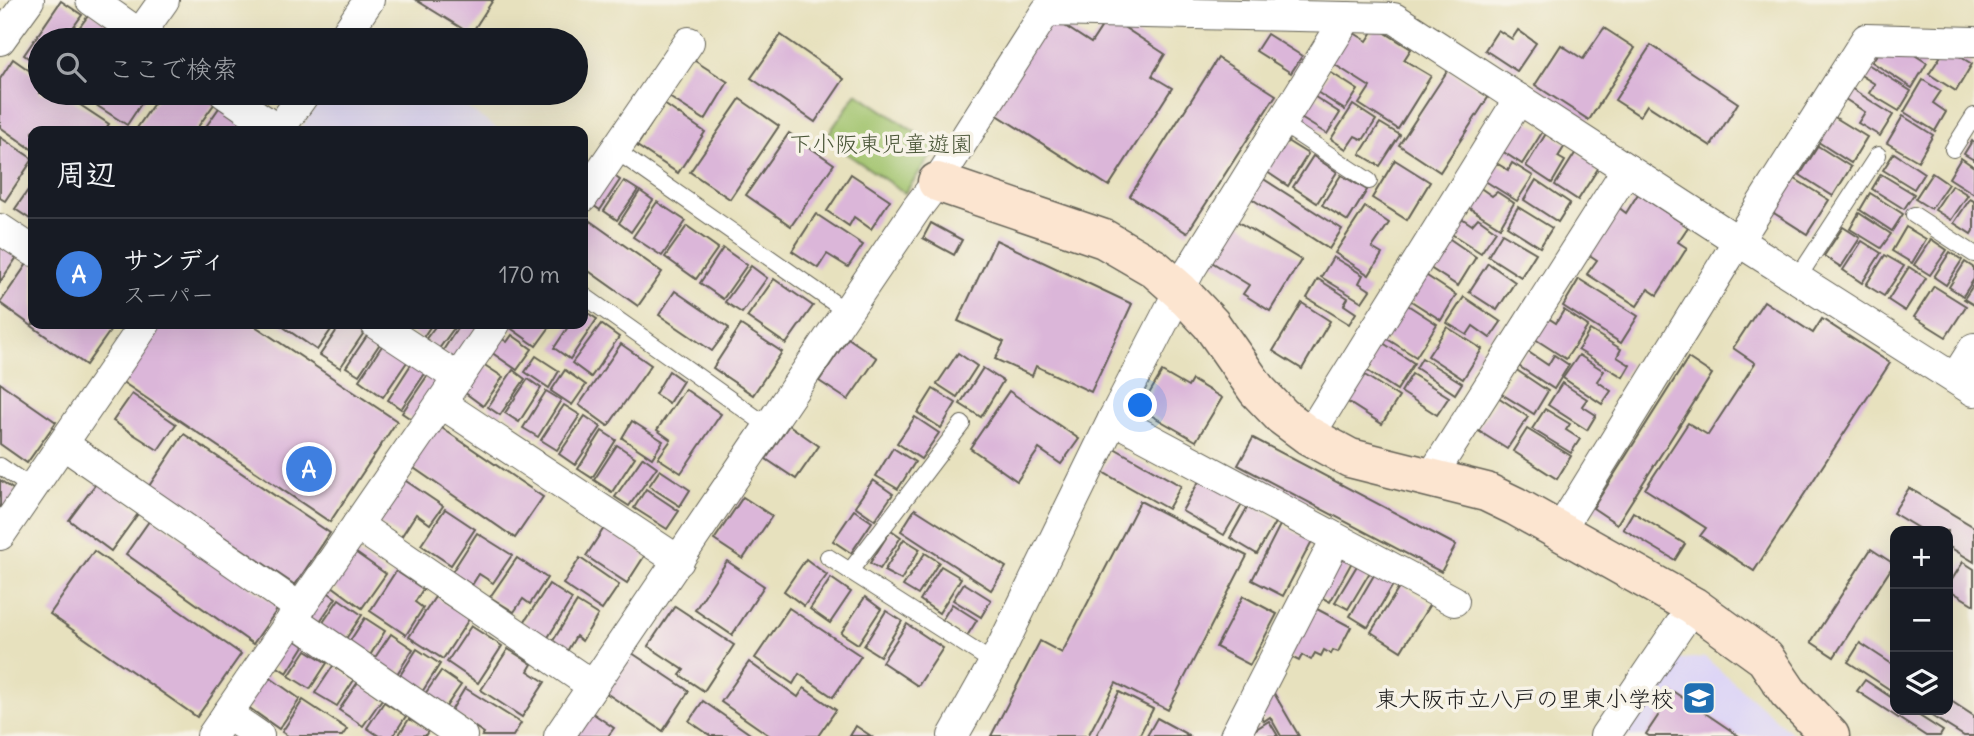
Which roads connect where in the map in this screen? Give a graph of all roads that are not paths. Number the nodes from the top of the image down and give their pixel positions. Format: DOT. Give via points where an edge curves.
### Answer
graph roads {
  1 [pos="29,0"];
  2 [pos="90,0"];
  3 [pos="164,0"];
  4 [pos="369,0"];
  5 [pos="1347,17"];
  6 [pos="131,28"];
  7 [pos="149,28"];
  8 [pos="349,28"];
  9 [pos="0,40"];
  10 [pos="689,42"];
  11 [pos="1974,42"];
  12 [pos="1520,99"];
  13 [pos="241,105"];
  14 [pos="297,105"];
  15 [pos="1974,116"];
  16 [pos="1281,123"];
  17 [pos="272,126"];
  18 [pos="282,126"];
  19 [pos="1953,149"];
  20 [pos="615,150"];
  21 [pos="1878,155"];
  22 [pos="1627,169"];
  23 [pos="1369,181"];
  24 [pos="937,182"];
  25 [pos="588,190"];
  26 [pos="1914,215"];
  27 [pos="0,229"];
  28 [pos="1738,241"];
  29 [pos="28,248"];
  30 [pos="1974,254"];
  31 [pos="1797,279"];
  32 [pos="1180,291"];
  33 [pos="588,299"];
  34 [pos="847,312"];
  35 [pos="142,329"];
  36 [pos="384,329"];
  37 [pos="492,329"];
  38 [pos="1974,348"];
  39 [pos="458,378"];
  40 [pos="1964,385"];
  41 [pos="441,403"];
  42 [pos="1113,419"];
  43 [pos="962,424"];
  44 [pos="769,427"];
  45 [pos="1309,436"];
  46 [pos="63,444"];
  47 [pos="0,466"];
  48 [pos="1431,477"];
  49 [pos="32,488"];
  50 [pos="357,525"];
  51 [pos="1560,530"];
  52 [pos="0,534"];
  53 [pos="1336,539"];
  54 [pos="828,557"];
  55 [pos="679,561"];
  56 [pos="850,571"];
  57 [pos="1454,601"];
  58 [pos="1693,606"];
  59 [pos="296,613"];
  60 [pos="994,663"];
  61 [pos="593,686"];
  62 [pos="220,725"];
  63 [pos="259,736"];
  64 [pos="462,736"];
  65 [pos="559,736"];
  66 [pos="953,736"];
  67 [pos="1236,736"];
  68 [pos="1605,736"];
  69 [pos="1830,736"];
  1 -- 9 [label="street"];
  2 -- 6 [label="street"];
  3 -- 7 [label="street"];
  4 -- 8 [label="street"];
  5 -- 12 [label="street" via="1394,18"];
  5 -- 16 [label="street"];
  5 -- 24 [label="street" via="1046,11"];
  10 -- 20 [label="street"];
  11 -- 28 [label="street" via="1866,39"];
  12 -- 22 [label="street"];
  12 -- 45 [label="street"];
  13 -- 17 [label="street"];
  14 -- 18 [label="street"];
  15 -- 19 [label="lane"];
  16 -- 23 [label="lane"];
  16 -- 32 [label="street"];
  20 -- 25 [label="street"];
  20 -- 34 [label="lane"];
  21 -- 31 [label="lane"];
  22 -- 28 [label="street"];
  22 -- 48 [label="street"];
  24 -- 32 [label="street" via="1104,239 1154,268"];
  24 -- 34 [label="street"];
  26 -- 30 [label="lane"];
  27 -- 29 [label="street"];
  28 -- 31 [label="street"];
  28 -- 51 [label="street"];
  31 -- 40 [label="street"];
  32 -- 42 [label="street"];
  32 -- 45 [label="street" via="1211,324 1256,390"];
  33 -- 44 [label="lane"];
  34 -- 44 [label="street"];
  35 -- 46 [label="street"];
  36 -- 39 [label="street"];
  37 -- 39 [label="street"];
  38 -- 40 [label="street"];
  39 -- 41 [label="street"];
  41 -- 50 [label="street"];
  41 -- 55 [label="street"];
  42 -- 53 [label="street"];
  42 -- 60 [label="street"];
  43 -- 56 [label="lane"];
  44 -- 55 [label="street"];
  45 -- 48 [label="street" via="1350,458"];
  46 -- 49 [label="street"];
  46 -- 59 [label="street"];
  47 -- 49 [label="lane"];
  48 -- 51 [label="street" via="1486,492"];
  49 -- 52 [label="street"];
  50 -- 59 [label="street"];
  50 -- 61 [label="street"];
  51 -- 58 [label="street"];
  53 -- 57 [label="street"];
  53 -- 67 [label="street"];
  54 -- 56 [label="lane"];
  55 -- 61 [label="street"];
  56 -- 60 [label="lane"];
  58 -- 68 [label="street"];
  58 -- 69 [label="street" via="1765,658 1788,692"];
  59 -- 62 [label="street"];
  59 -- 64 [label="street"];
  60 -- 66 [label="street"];
  61 -- 65 [label="street"];
  62 -- 63 [label="street"];
}
